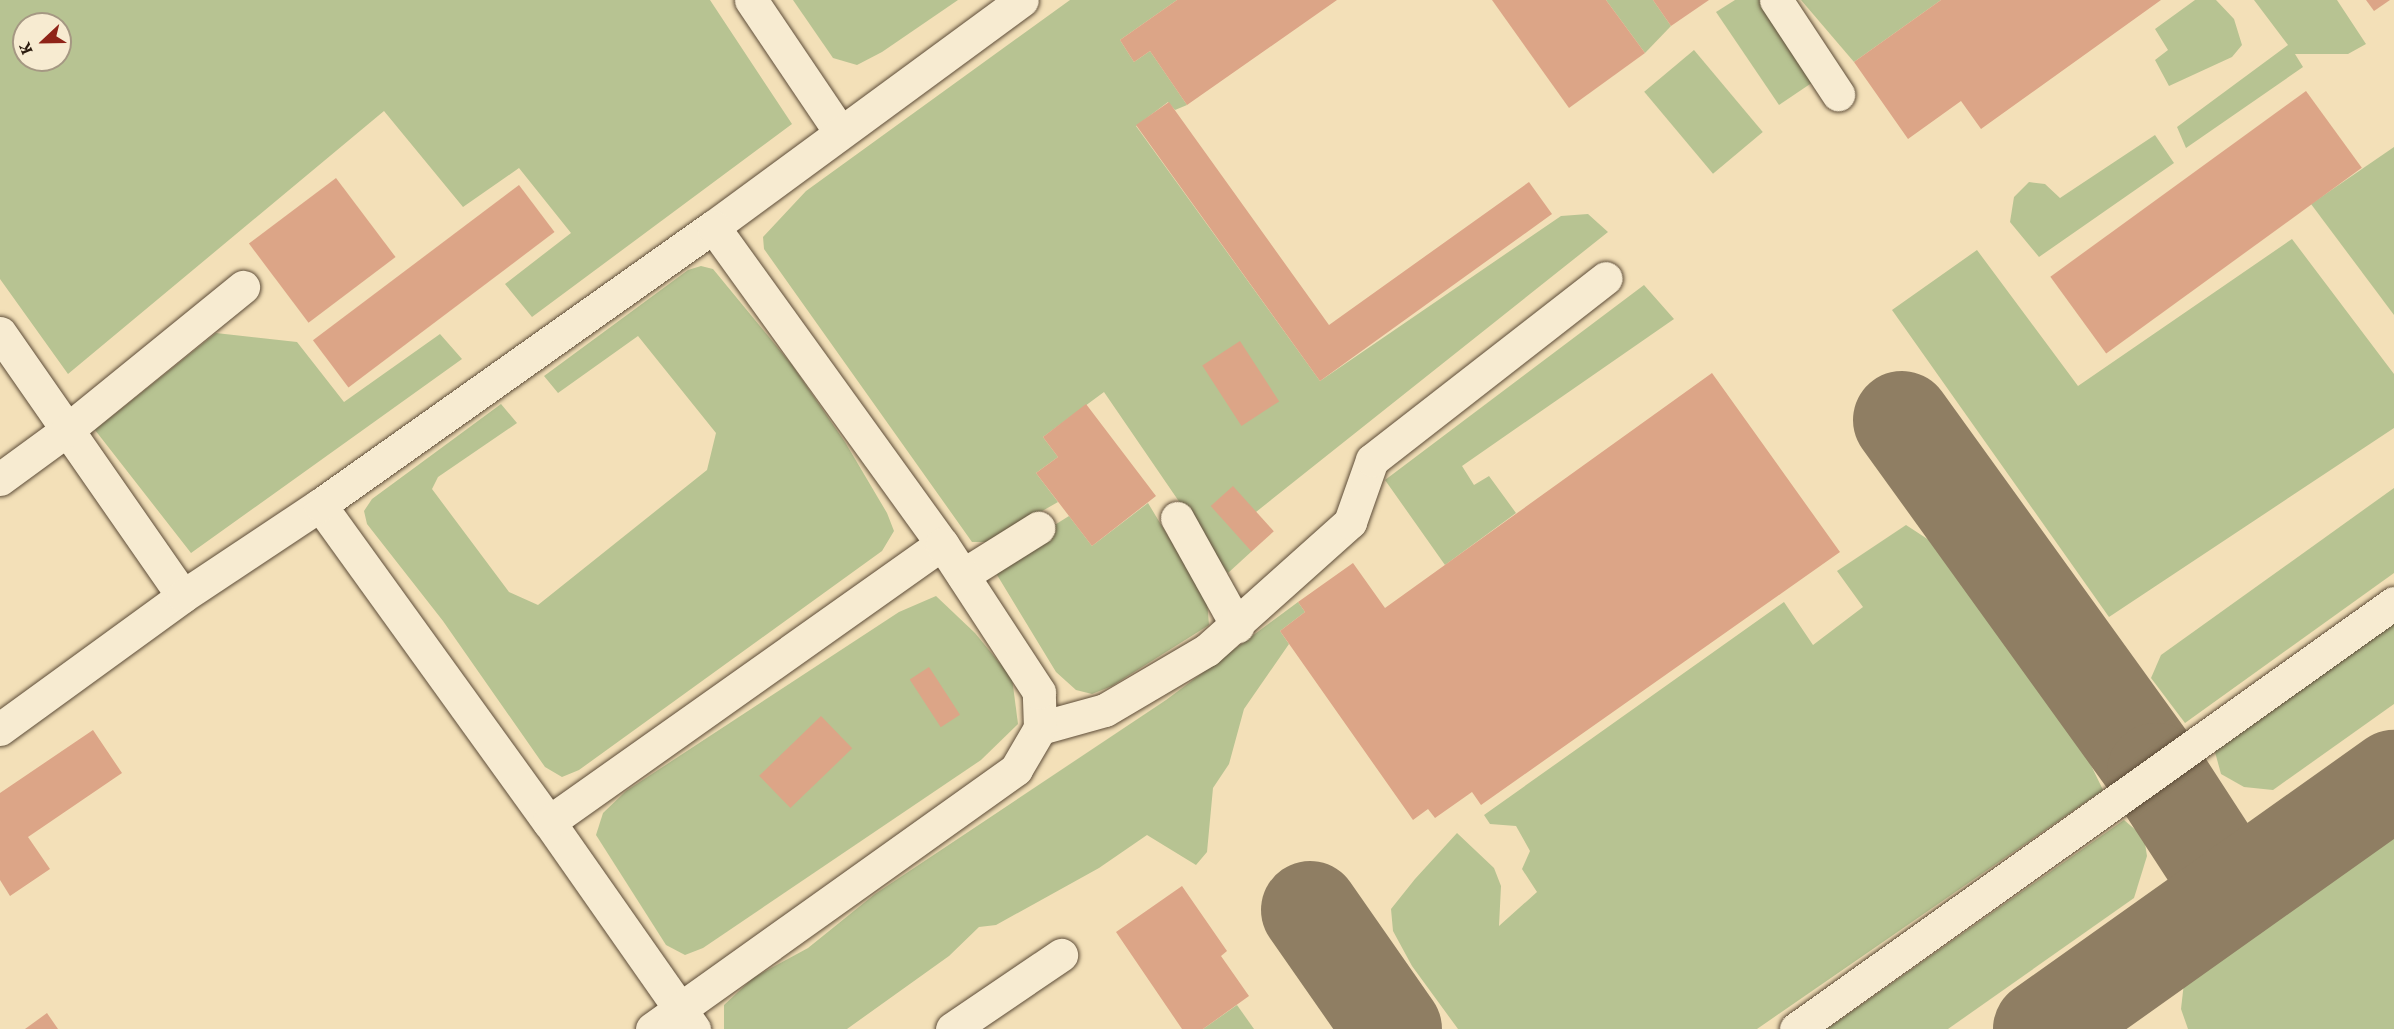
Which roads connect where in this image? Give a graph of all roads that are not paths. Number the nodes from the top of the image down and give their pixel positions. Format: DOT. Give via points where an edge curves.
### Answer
graph roads {
  1 [pos="751,0"];
  2 [pos="1022,0"];
  3 [pos="1776,0"];
  4 [pos="1838,94"];
  5 [pos="840,132"];
  6 [pos="713,227"];
  7 [pos="1605,278"];
  8 [pos="243,287"];
  9 [pos="0,333"];
  10 [pos="67,430"];
  11 [pos="0,479"];
  12 [pos="320,506"];
  13 [pos="1177,518"];
  14 [pos="1038,528"];
  15 [pos="942,544"];
  16 [pos="963,575"];
  17 [pos="183,596"];
  18 [pos="2394,603"];
  19 [pos="1237,626"];
  20 [pos="1040,728"];
  21 [pos="0,729"];
  22 [pos="549,822"];
  23 [pos="1061,955"];
  24 [pos="686,1019"];
  25 [pos="652,1029"];
  26 [pos="952,1029"];
  27 [pos="1796,1029"];
  1 -- 5 [label="street"];
  2 -- 5 [label="street"];
  3 -- 4 [label="street"];
  5 -- 6 [label="street"];
  6 -- 12 [label="street"];
  6 -- 15 [label="street"];
  7 -- 19 [label="street" via="1372,460 1350,522"];
  8 -- 10 [label="street"];
  9 -- 10 [label="street"];
  10 -- 11 [label="street"];
  10 -- 17 [label="street"];
  12 -- 17 [label="street"];
  12 -- 22 [label="street"];
  13 -- 19 [label="street"];
  14 -- 16 [label="street"];
  15 -- 16 [label="street"];
  15 -- 22 [label="street"];
  16 -- 20 [label="street" via="1039,692"];
  17 -- 21 [label="street"];
  18 -- 27 [label="street"];
  19 -- 20 [label="street" via="1207,650 1105,710"];
  20 -- 24 [label="street" via="1016,769"];
  22 -- 24 [label="street"];
  23 -- 26 [label="street"];
  24 -- 25 [label="street"];
}
